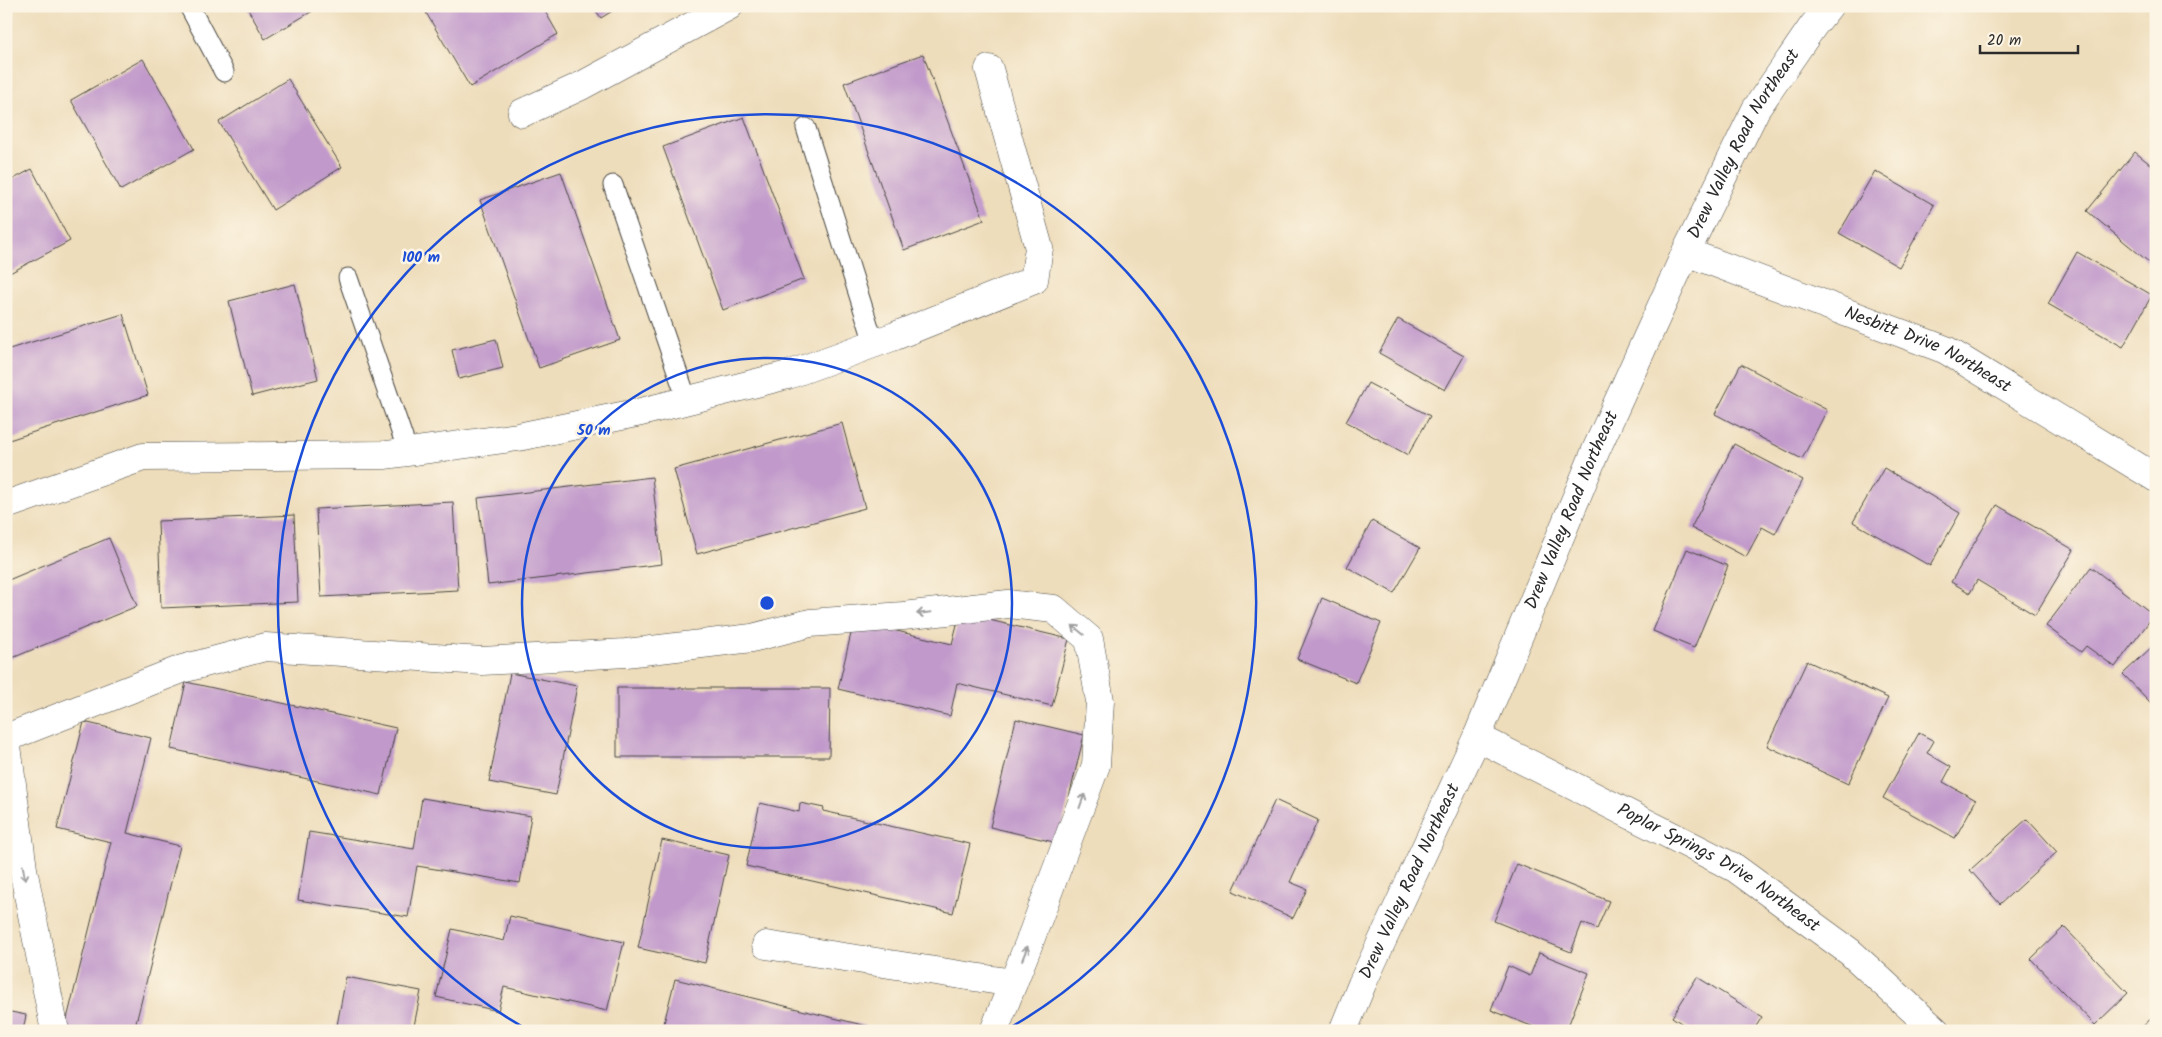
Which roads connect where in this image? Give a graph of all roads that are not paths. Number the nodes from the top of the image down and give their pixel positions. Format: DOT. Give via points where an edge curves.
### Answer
graph roads {
  1 [pos="189,6"];
  2 [pos="729,6"];
  3 [pos="1829,6"];
  4 [pos="989,69"];
  5 [pos="224,72"];
  6 [pos="522,113"];
  7 [pos="806,128"];
  8 [pos="613,185"];
  9 [pos="1686,252"];
  10 [pos="348,278"];
  11 [pos="874,343"];
  12 [pos="687,400"];
  13 [pos="408,452"];
  14 [pos="2156,478"];
  15 [pos="6,505"];
  16 [pos="6,738"];
  17 [pos="1477,738"];
  18 [pos="766,944"];
  19 [pos="1013,983"];
  20 [pos="55,1031"];
  21 [pos="994,1031"];
  22 [pos="1343,1031"];
  23 [pos="1936,1031"];
  1 -- 5 [label="lane"];
  2 -- 6 [label="street" via="581,86"];
  3 -- 9 [label="street, Drew Valley Road Northeast" via="1756,109"];
  4 -- 11 [label="street" via="1039,248 1034,280"];
  7 -- 11 [label="lane"];
  8 -- 12 [label="lane"];
  9 -- 14 [label="street, Nesbitt Drive Northeast" via="1946,350"];
  9 -- 17 [label="street, Drew Valley Road Northeast" via="1596,450"];
  10 -- 13 [label="lane"];
  11 -- 12 [label="street" via="788,374"];
  12 -- 13 [label="street" via="518,437"];
  13 -- 15 [label="street" via="386,455 143,457"];
  19 -- 16 [label="street, one-way" via="1096,765 1100,701 1089,639 1054,609 1008,604 810,623 752,638 626,653 482,661 265,647 182,669"];
  16 -- 20 [label="street, one-way" via="23,869"];
  17 -- 22 [label="street, Drew Valley Road Northeast"];
  17 -- 23 [label="street, Poplar Springs Drive Northeast" via="1735,868 1850,952"];
  18 -- 19 [label="street"];
  19 -- 21 [label="street"];
}
